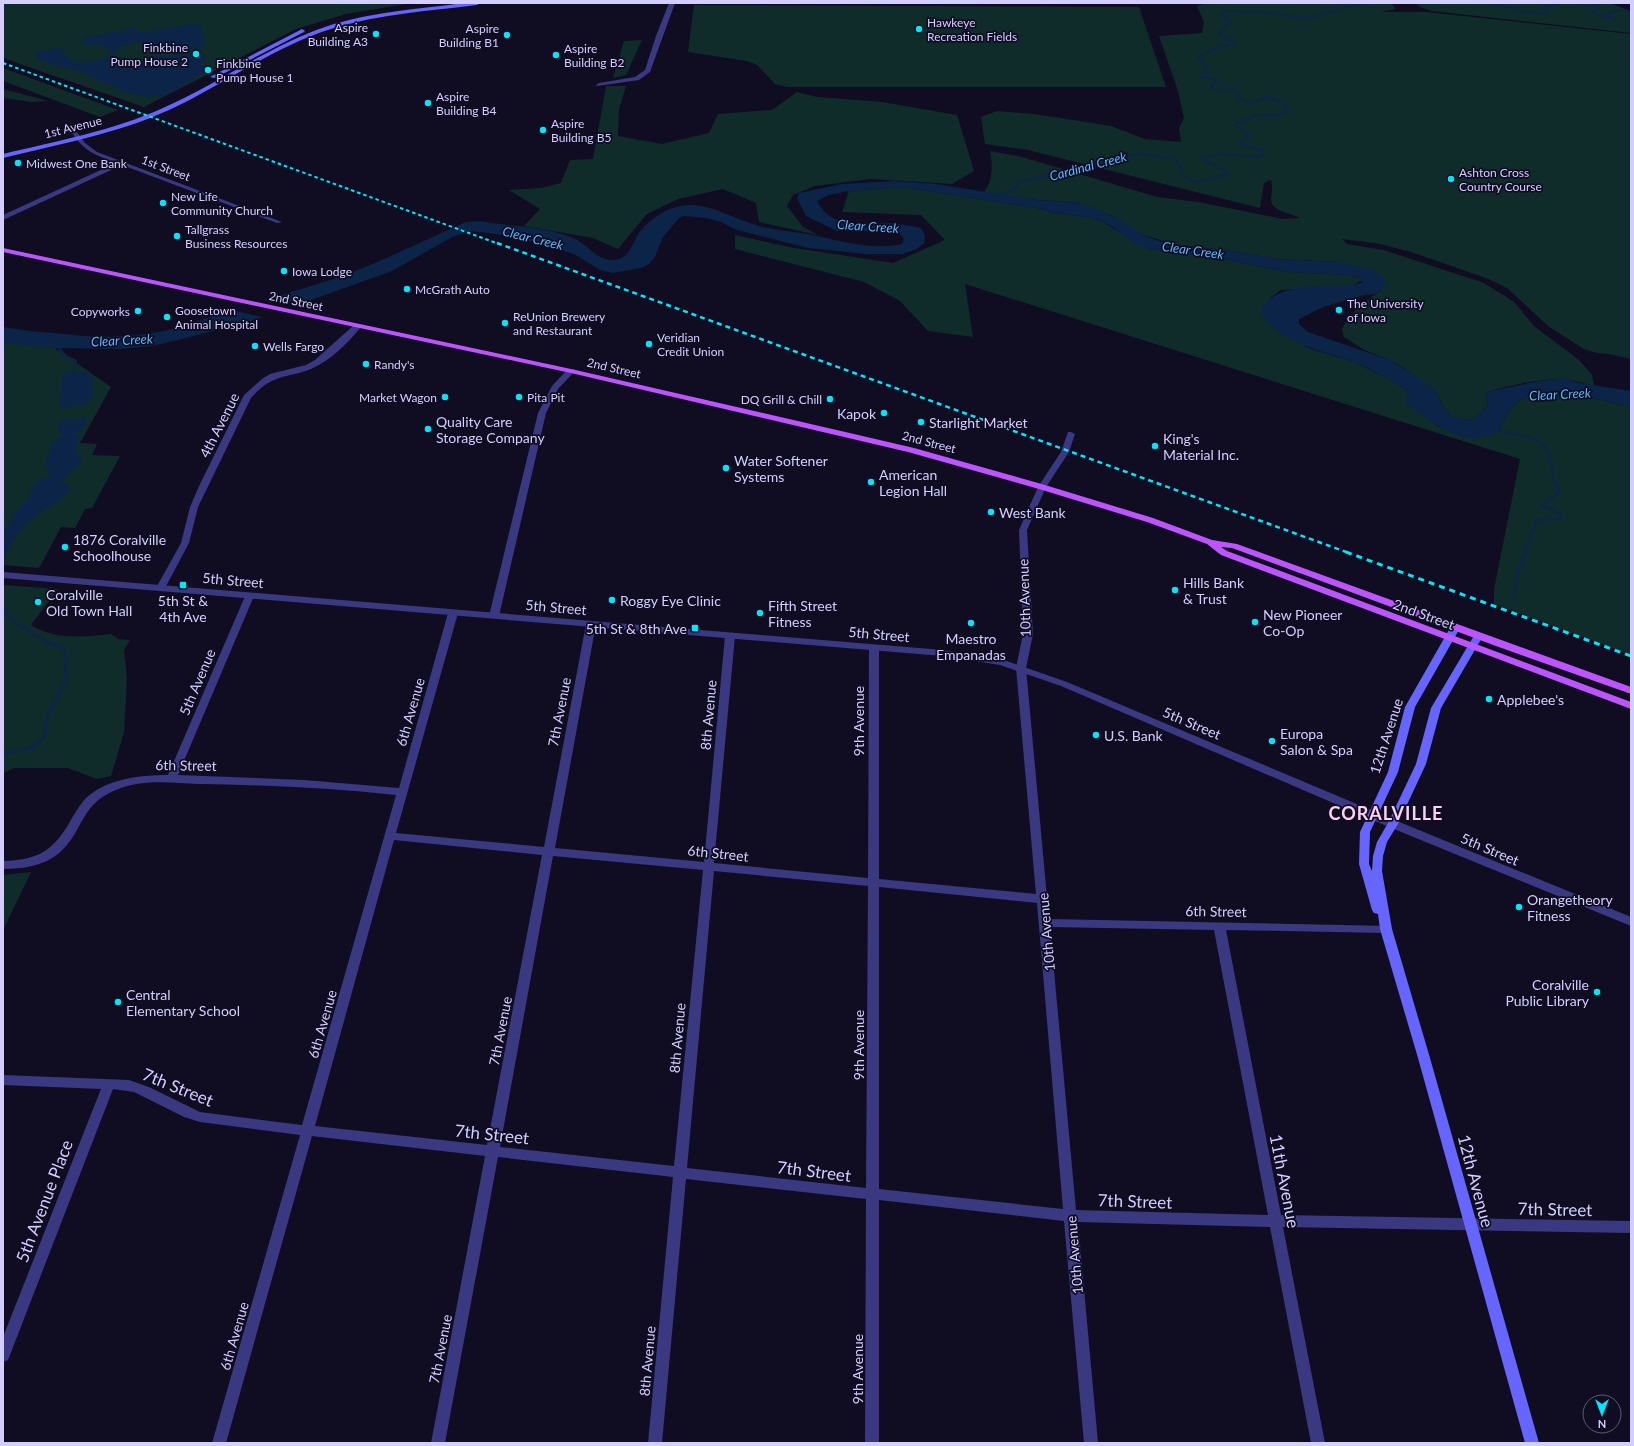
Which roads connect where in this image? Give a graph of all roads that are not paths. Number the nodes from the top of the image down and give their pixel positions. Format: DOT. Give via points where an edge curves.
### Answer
graph roads {
  1 [pos="439,3"];
  2 [pos="477,3"];
  3 [pos="672,3"];
  4 [pos="599,84"];
  5 [pos="145,114"];
  6 [pos="76,136"];
  7 [pos="3,151"];
  8 [pos="3,156"];
  9 [pos="122,163"];
  10 [pos="3,218"];
  11 [pos="279,222"];
  12 [pos="3,250"];
  13 [pos="358,327"];
  14 [pos="571,371"];
  15 [pos="1071,434"];
  16 [pos="1042,487"];
  17 [pos="1210,542"];
  18 [pos="3,575"];
  19 [pos="161,588"];
  20 [pos="249,596"];
  21 [pos="453,613"];
  22 [pos="494,616"];
  23 [pos="591,624"];
  24 [pos="1455,628"];
  25 [pos="730,636"];
  26 [pos="1478,636"];
  27 [pos="1449,638"];
  28 [pos="1472,647"];
  29 [pos="874,648"];
  30 [pos="1021,668"];
  31 [pos="1631,691"];
  32 [pos="1631,706"];
  33 [pos="171,780"];
  34 [pos="403,792"];
  35 [pos="1372,816"];
  36 [pos="1393,824"];
  37 [pos="390,836"];
  38 [pos="548,851"];
  39 [pos="3,865"];
  40 [pos="708,867"];
  41 [pos="873,883"];
  42 [pos="1043,899"];
  43 [pos="1631,922"];
  44 [pos="1045,923"];
  45 [pos="1219,926"];
  46 [pos="1386,929"];
  47 [pos="3,1080"];
  48 [pos="109,1083"];
  49 [pos="307,1130"];
  50 [pos="492,1151"];
  51 [pos="680,1172"];
  52 [pos="872,1195"];
  53 [pos="1070,1216"];
  54 [pos="1276,1221"];
  55 [pos="1470,1225"];
  56 [pos="1631,1227"];
  57 [pos="3,1355"];
  58 [pos="219,1443"];
  59 [pos="438,1443"];
  60 [pos="655,1443"];
  61 [pos="872,1443"];
  62 [pos="1091,1443"];
  63 [pos="1318,1443"];
  64 [pos="1532,1443"];
  1 -- 5 [label="main road" via="360,14 311,28 286,38"];
  2 -- 5 [label="main road" via="380,16 326,29 296,41 188,98"];
  3 -- 4 [label="street" via="648,71 637,79"];
  5 -- 6 [label="main road, 1st Avenue"];
  6 -- 7 [label="main road, 1st Avenue"];
  6 -- 8 [label="main road, 1st Avenue"];
  6 -- 9 [label="street, 1st Street" via="95,153"];
  9 -- 10 [label="street"];
  9 -- 11 [label="street, 1st Street"];
  12 -- 13 [label="main road, 2nd Street"];
  13 -- 14 [label="main road, 2nd Street"];
  13 -- 19 [label="street, 4th Avenue" via="318,362 275,374 253,389 204,484 194,507 185,543"];
  14 -- 16 [label="main road, 2nd Street" via="848,434"];
  14 -- 22 [label="street" via="556,388 542,413"];
  15 -- 16 [label="street, 10th Avenue" via="1066,452"];
  16 -- 17 [label="main road, 2nd Street" via="1128,513"];
  16 -- 30 [label="street, 10th Avenue" via="1023,530 1022,553 1028,634"];
  17 -- 24 [label="main road, 2nd Street" via="1234,546"];
  17 -- 27 [label="main road, 2nd Street" via="1224,553"];
  18 -- 19 [label="street, 5th Street"];
  19 -- 20 [label="street, 5th Street"];
  20 -- 21 [label="street, 5th Street"];
  20 -- 33 [label="street, 5th Avenue"];
  21 -- 22 [label="street, 5th Street"];
  21 -- 34 [label="street, 6th Avenue"];
  22 -- 23 [label="street, 5th Street"];
  23 -- 25 [label="street, 5th Street"];
  23 -- 38 [label="street, 7th Avenue"];
  24 -- 26 [label="main road, 2nd Street"];
  24 -- 27 [label="main road, 12th Avenue"];
  25 -- 29 [label="street, 5th Street"];
  25 -- 40 [label="street, 8th Avenue"];
  26 -- 28 [label="main road, 12th Avenue"];
  26 -- 31 [label="main road, 2nd Street"];
  27 -- 28 [label="main road, 2nd Street"];
  27 -- 35 [label="main road, 12th Avenue" via="1410,707 1393,772"];
  28 -- 32 [label="main road, 2nd Street"];
  28 -- 36 [label="main road, 12th Avenue" via="1436,708 1421,764"];
  29 -- 30 [label="street, 5th Street" via="975,657"];
  29 -- 41 [label="street, 9th Avenue"];
  30 -- 35 [label="street, 5th Street"];
  30 -- 42 [label="street, 10th Avenue"];
  33 -- 34 [label="street, 6th Street" via="304,782"];
  33 -- 39 [label="street, 6th Street" via="132,781 108,789 87,803 59,846 51,853 32,862"];
  34 -- 37 [label="street, 6th Avenue"];
  35 -- 36 [label="street, 5th Street"];
  35 -- 46 [label="main road, 12th Avenue" via="1365,832 1364,864"];
  36 -- 43 [label="street, 5th Street"];
  36 -- 46 [label="main road, 12th Avenue" via="1382,842 1377,871"];
  37 -- 38 [label="street, 6th Street"];
  37 -- 49 [label="street, 6th Avenue"];
  38 -- 40 [label="street, 6th Street"];
  38 -- 50 [label="street, 7th Avenue"];
  40 -- 41 [label="street, 6th Street"];
  40 -- 51 [label="street, 8th Avenue"];
  41 -- 42 [label="street, 6th Street"];
  41 -- 52 [label="street, 9th Avenue"];
  42 -- 44 [label="street, 10th Avenue"];
  44 -- 45 [label="street, 6th Street"];
  44 -- 53 [label="street, 10th Avenue"];
  45 -- 46 [label="street, 6th Street"];
  45 -- 54 [label="street, 11th Avenue"];
  46 -- 55 [label="main road, 12th Avenue"];
  47 -- 48 [label="street, 7th Street"];
  48 -- 49 [label="street, 7th Street" via="147,1090 189,1113 204,1118"];
  48 -- 57 [label="street, 5th Avenue Place"];
  49 -- 50 [label="street, 7th Street"];
  49 -- 58 [label="street, 6th Avenue"];
  50 -- 51 [label="street, 7th Street"];
  50 -- 59 [label="street, 7th Avenue"];
  51 -- 52 [label="street, 7th Street"];
  51 -- 60 [label="street, 8th Avenue"];
  52 -- 53 [label="street, 7th Street"];
  52 -- 61 [label="street, 9th Avenue"];
  53 -- 54 [label="street, 7th Street"];
  53 -- 62 [label="street, 10th Avenue"];
  54 -- 55 [label="street, 7th Street"];
  54 -- 63 [label="street, 11th Avenue"];
  55 -- 56 [label="street, 7th Street"];
  55 -- 64 [label="main road, 12th Avenue"];
}
